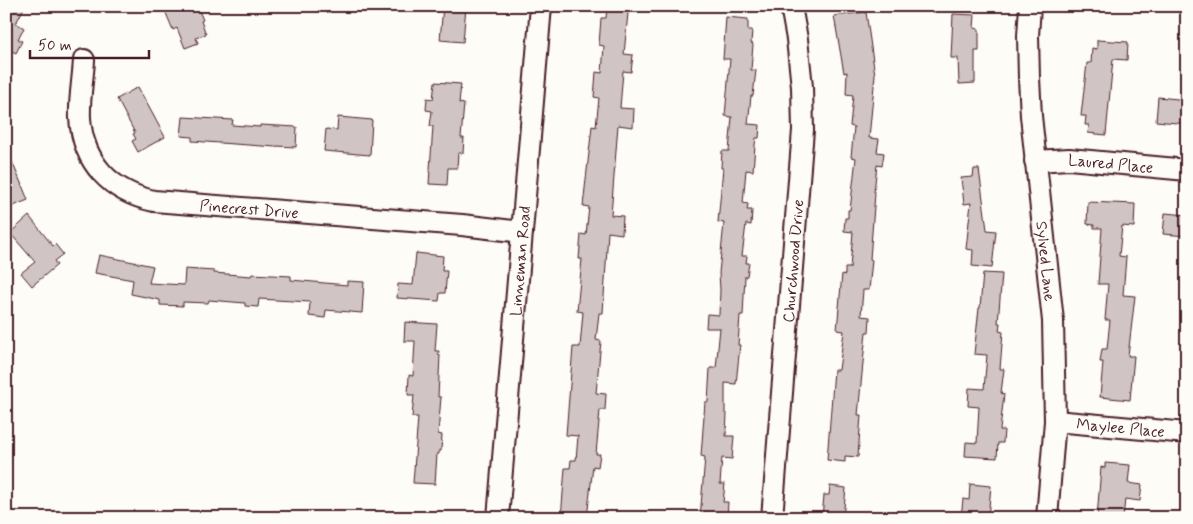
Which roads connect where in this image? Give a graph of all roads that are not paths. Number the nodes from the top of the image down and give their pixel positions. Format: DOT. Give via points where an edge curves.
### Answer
graph roads {
  1 [pos="540,6"];
  2 [pos="791,6"];
  3 [pos="1030,6"];
  4 [pos="84,60"];
  5 [pos="1035,161"];
  6 [pos="1187,170"];
  7 [pos="522,232"];
  8 [pos="1055,421"];
  9 [pos="1187,433"];
  10 [pos="498,518"];
  11 [pos="772,518"];
  12 [pos="1047,518"];
  1 -- 7 [label="street, Linneman Road"];
  2 -- 11 [label="street, Churchwood Drive" via="802,87 803,130"];
  3 -- 5 [label="street, Sylved Lane" via="1028,78"];
  4 -- 7 [label="street, Pinecrest Drive" via="80,116 82,135 98,168 126,193 154,201"];
  5 -- 6 [label="street, Laured Place" via="1069,159"];
  5 -- 8 [label="street, Sylved Lane" via="1053,321"];
  7 -- 10 [label="street, Linneman Road"];
  8 -- 9 [label="street, Maylee Place"];
  8 -- 12 [label="street, Sylved Lane"];
}
